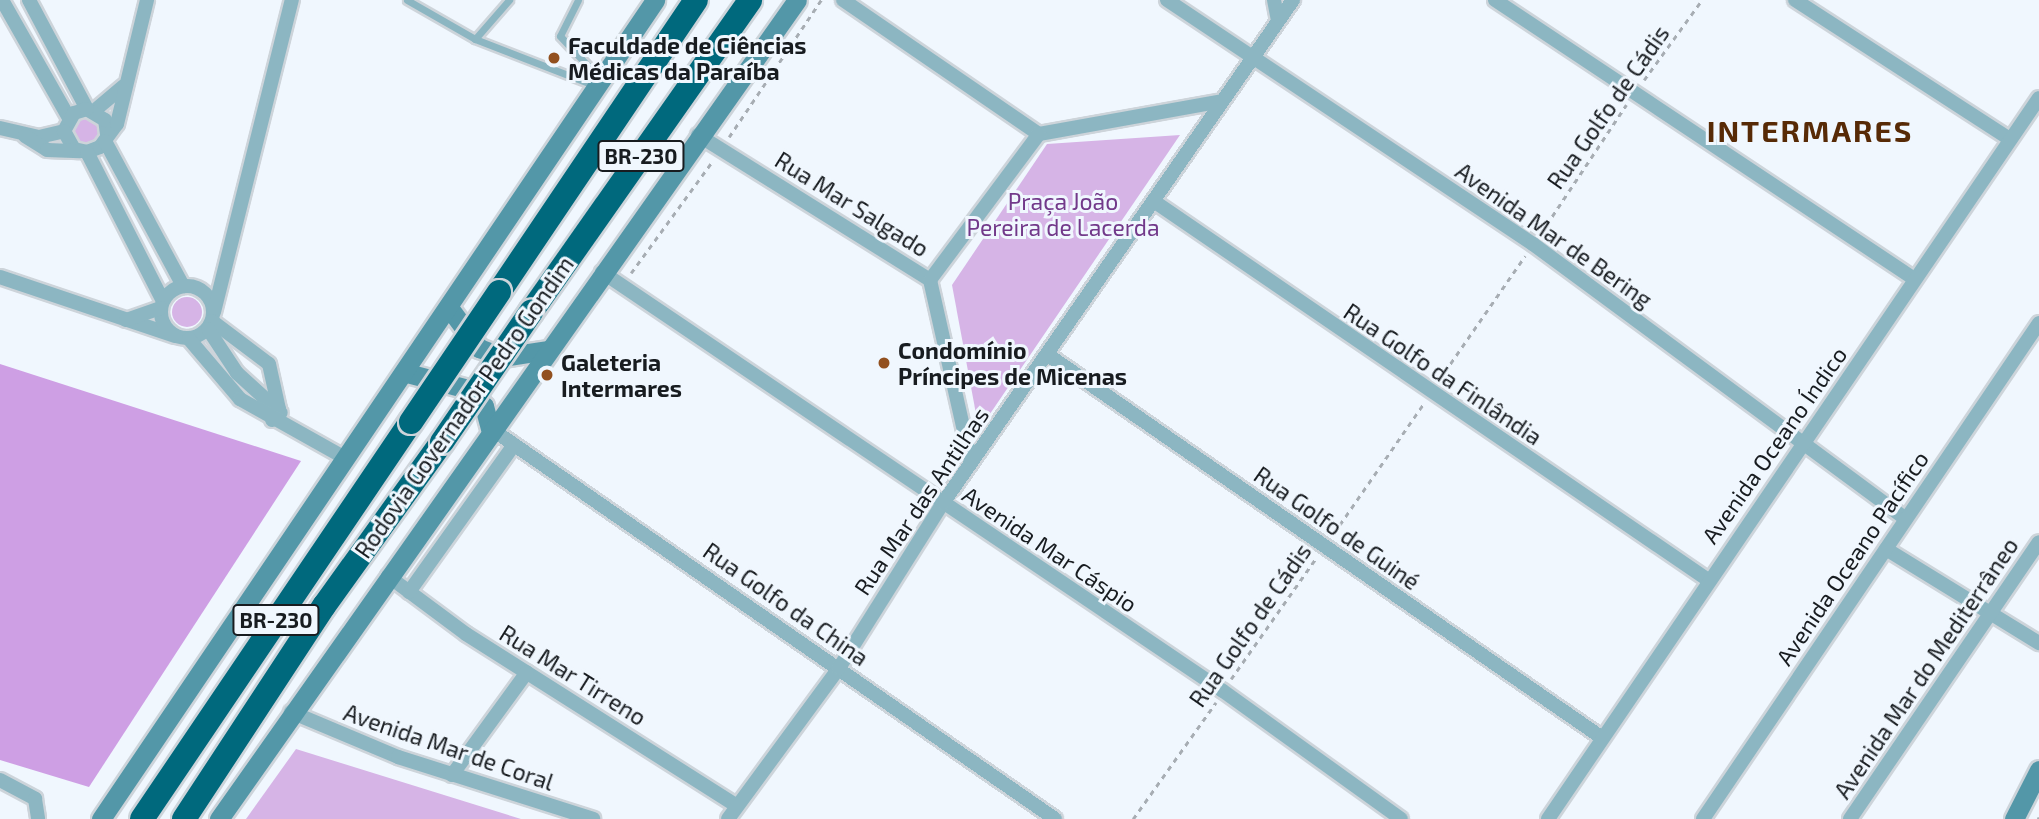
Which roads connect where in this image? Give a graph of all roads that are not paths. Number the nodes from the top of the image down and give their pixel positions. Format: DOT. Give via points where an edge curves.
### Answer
graph roads {
  1 [pos="2,0"];
  2 [pos="29,0"];
  3 [pos="147,0"];
  4 [pos="292,0"];
  5 [pos="407,0"];
  6 [pos="509,0"];
  7 [pos="579,0"];
  8 [pos="655,0"];
  9 [pos="696,0"];
  10 [pos="750,0"];
  11 [pos="797,0"];
  12 [pos="843,0"];
  13 [pos="1167,0"];
  14 [pos="1274,0"];
  15 [pos="1293,0"];
  16 [pos="1495,0"];
  17 [pos="1795,0"];
  18 [pos="1278,21"];
  19 [pos="475,40"];
  20 [pos="1252,56"];
  21 [pos="126,82"];
  22 [pos="599,84"];
  23 [pos="2039,98"];
  24 [pos="1222,101"];
  25 [pos="91,110"];
  26 [pos="67,124"];
  27 [pos="0,128"];
  28 [pos="1039,134"];
  29 [pos="698,135"];
  30 [pos="24,136"];
  31 [pos="106,138"];
  32 [pos="2008,138"];
  33 [pos="84,152"];
  34 [pos="1154,202"];
  35 [pos="225,269"];
  36 [pos="602,272"];
  37 [pos="0,276"];
  38 [pos="1913,278"];
  39 [pos="930,280"];
  40 [pos="183,286"];
  41 [pos="200,289"];
  42 [pos="162,305"];
  43 [pos="450,309"];
  44 [pos="126,320"];
  45 [pos="211,321"];
  46 [pos="2039,323"];
  47 [pos="182,337"];
  48 [pos="549,349"];
  49 [pos="1048,355"];
  50 [pos="407,373"];
  51 [pos="275,415"];
  52 [pos="491,428"];
  53 [pos="514,445"];
  54 [pos="1805,448"];
  55 [pos="347,458"];
  56 [pos="971,463"];
  57 [pos="943,503"];
  58 [pos="1906,519"];
  59 [pos="2039,542"];
  60 [pos="1885,549"];
  61 [pos="388,576"];
  62 [pos="1708,580"];
  63 [pos="409,592"];
  64 [pos="1989,615"];
  65 [pos="2039,643"];
  66 [pos="839,668"];
  67 [pos="527,672"];
  68 [pos="291,712"];
  69 [pos="1601,737"];
  70 [pos="2039,770"];
  71 [pos="452,775"];
  72 [pos="0,780"];
  73 [pos="737,806"];
  74 [pos="38,819"];
  75 [pos="101,819"];
  76 [pos="142,819"];
  77 [pos="184,819"];
  78 [pos="219,819"];
  79 [pos="593,819"];
  80 [pos="728,819"];
  81 [pos="1055,819"];
  82 [pos="1401,819"];
  83 [pos="1548,819"];
  84 [pos="1703,819"];
  85 [pos="1850,819"];
  86 [pos="2014,819"];
  1 -- 26 [label="street"];
  2 -- 25 [label="street"];
  3 -- 21 [label="street"];
  4 -- 35 [label="street"];
  5 -- 19 [label="lane"];
  6 -- 19 [label="lane"];
  7 -- 22 [label="lane" via="560,36"];
  8 -- 22 [label="street"];
  9 -- 76 [label="highway, Rodovia Governador Pedro Gondim / BR-230, bridge"];
  10 -- 77 [label="highway, Rodovia Governador Pedro Gondim / BR-230, bridge" via="324,606"];
  11 -- 29 [label="street"];
  12 -- 28 [label="street"];
  13 -- 20 [label="street, Avenida Mar de Bering"];
  14 -- 18 [label="street"];
  15 -- 18 [label="street, Rua Mar das Antilhas"];
  16 -- 38 [label="street"];
  17 -- 32 [label="street"];
  18 -- 20 [label="street, Rua Mar das Antilhas"];
  19 -- 22 [label="lane"];
  20 -- 24 [label="street, Rua Mar das Antilhas"];
  20 -- 54 [label="street, Avenida Mar de Bering" via="1534,244"];
  21 -- 25 [label="street"];
  21 -- 31 [label="street" via="121,115"];
  22 -- 43 [label="street"];
  23 -- 32 [label="street, Avenida Oceano Índico"];
  24 -- 28 [label="street"];
  24 -- 34 [label="street, Rua Mar das Antilhas"];
  25 -- 26 [label="street"];
  25 -- 31 [label="street"];
  26 -- 30 [label="street"];
  26 -- 33 [label="street"];
  27 -- 30 [label="street"];
  28 -- 39 [label="street"];
  29 -- 36 [label="street"];
  29 -- 39 [label="street, Rua Mar Salgado"];
  30 -- 33 [label="street" via="47,150"];
  31 -- 33 [label="street"];
  31 -- 40 [label="street"];
  32 -- 38 [label="street, Avenida Oceano Índico"];
  33 -- 42 [label="street"];
  34 -- 49 [label="street, Rua Mar das Antilhas"];
  34 -- 62 [label="street, Rua Golfo da Finlândia" via="1430,395"];
  35 -- 41 [label="street"];
  35 -- 45 [label="street"];
  36 -- 48 [label="street"];
  36 -- 57 [label="street, Avenida Mar Cáspio"];
  37 -- 44 [label="street"];
  38 -- 54 [label="street, Avenida Oceano Índico"];
  39 -- 56 [label="street, Rua Mar Salgado"];
  40 -- 41 [label="street"];
  40 -- 42 [label="street"];
  41 -- 45 [label="street"];
  42 -- 44 [label="street"];
  42 -- 47 [label="street"];
  43 -- 48 [label="street" via="461,332 490,353 526,358"];
  43 -- 50 [label="street"];
  44 -- 47 [label="street"];
  45 -- 47 [label="street"];
  45 -- 51 [label="street" via="237,373"];
  45 -- 51 [label="street" via="269,364"];
  46 -- 58 [label="street, Avenida Oceano Pacífico"];
  47 -- 51 [label="street" via="207,367"];
  48 -- 52 [label="street"];
  49 -- 56 [label="street, Rua Mar das Antilhas"];
  49 -- 69 [label="street, Rua Golfo de Guiné"];
  50 -- 52 [label="street" via="468,389 484,406"];
  50 -- 55 [label="street"];
  51 -- 55 [label="street"];
  52 -- 53 [label="street, Rua Golfo da China"];
  52 -- 61 [label="street"];
  53 -- 63 [label="street"];
  53 -- 66 [label="street, Rua Golfo da China"];
  54 -- 58 [label="street, Avenida Mar de Bering"];
  54 -- 62 [label="street, Avenida Oceano Índico"];
  55 -- 75 [label="street"];
  56 -- 57 [label="street, Rua Mar das Antilhas"];
  57 -- 66 [label="street, Rua Mar das Antilhas"];
  57 -- 82 [label="street, Avenida Mar Cáspio" via="1223,691"];
  58 -- 60 [label="street, Avenida Oceano Pacífico"];
  59 -- 64 [label="street, Avenida Mar do Mediterrâneo"];
  60 -- 64 [label="street"];
  60 -- 84 [label="street, Avenida Oceano Pacífico"];
  61 -- 63 [label="street, Rua Mar Tirreno"];
  61 -- 68 [label="street"];
  62 -- 69 [label="street, Avenida Oceano Índico"];
  63 -- 67 [label="street, Rua Mar Tirreno"];
  64 -- 65 [label="street"];
  64 -- 85 [label="street, Avenida Mar do Mediterrâneo"];
  66 -- 73 [label="street, Rua Mar das Antilhas"];
  66 -- 81 [label="street, Rua Golfo da China"];
  67 -- 71 [label="street"];
  67 -- 73 [label="street, Rua Mar Tirreno"];
  68 -- 71 [label="street, Avenida Mar de Coral"];
  68 -- 78 [label="street"];
  69 -- 83 [label="street, Avenida Oceano Índico"];
  70 -- 86 [label="street"];
  71 -- 79 [label="street, Avenida Mar de Coral"];
  72 -- 74 [label="street" via="35,799"];
  73 -- 80 [label="street, Rua Mar das Antilhas"];
}
